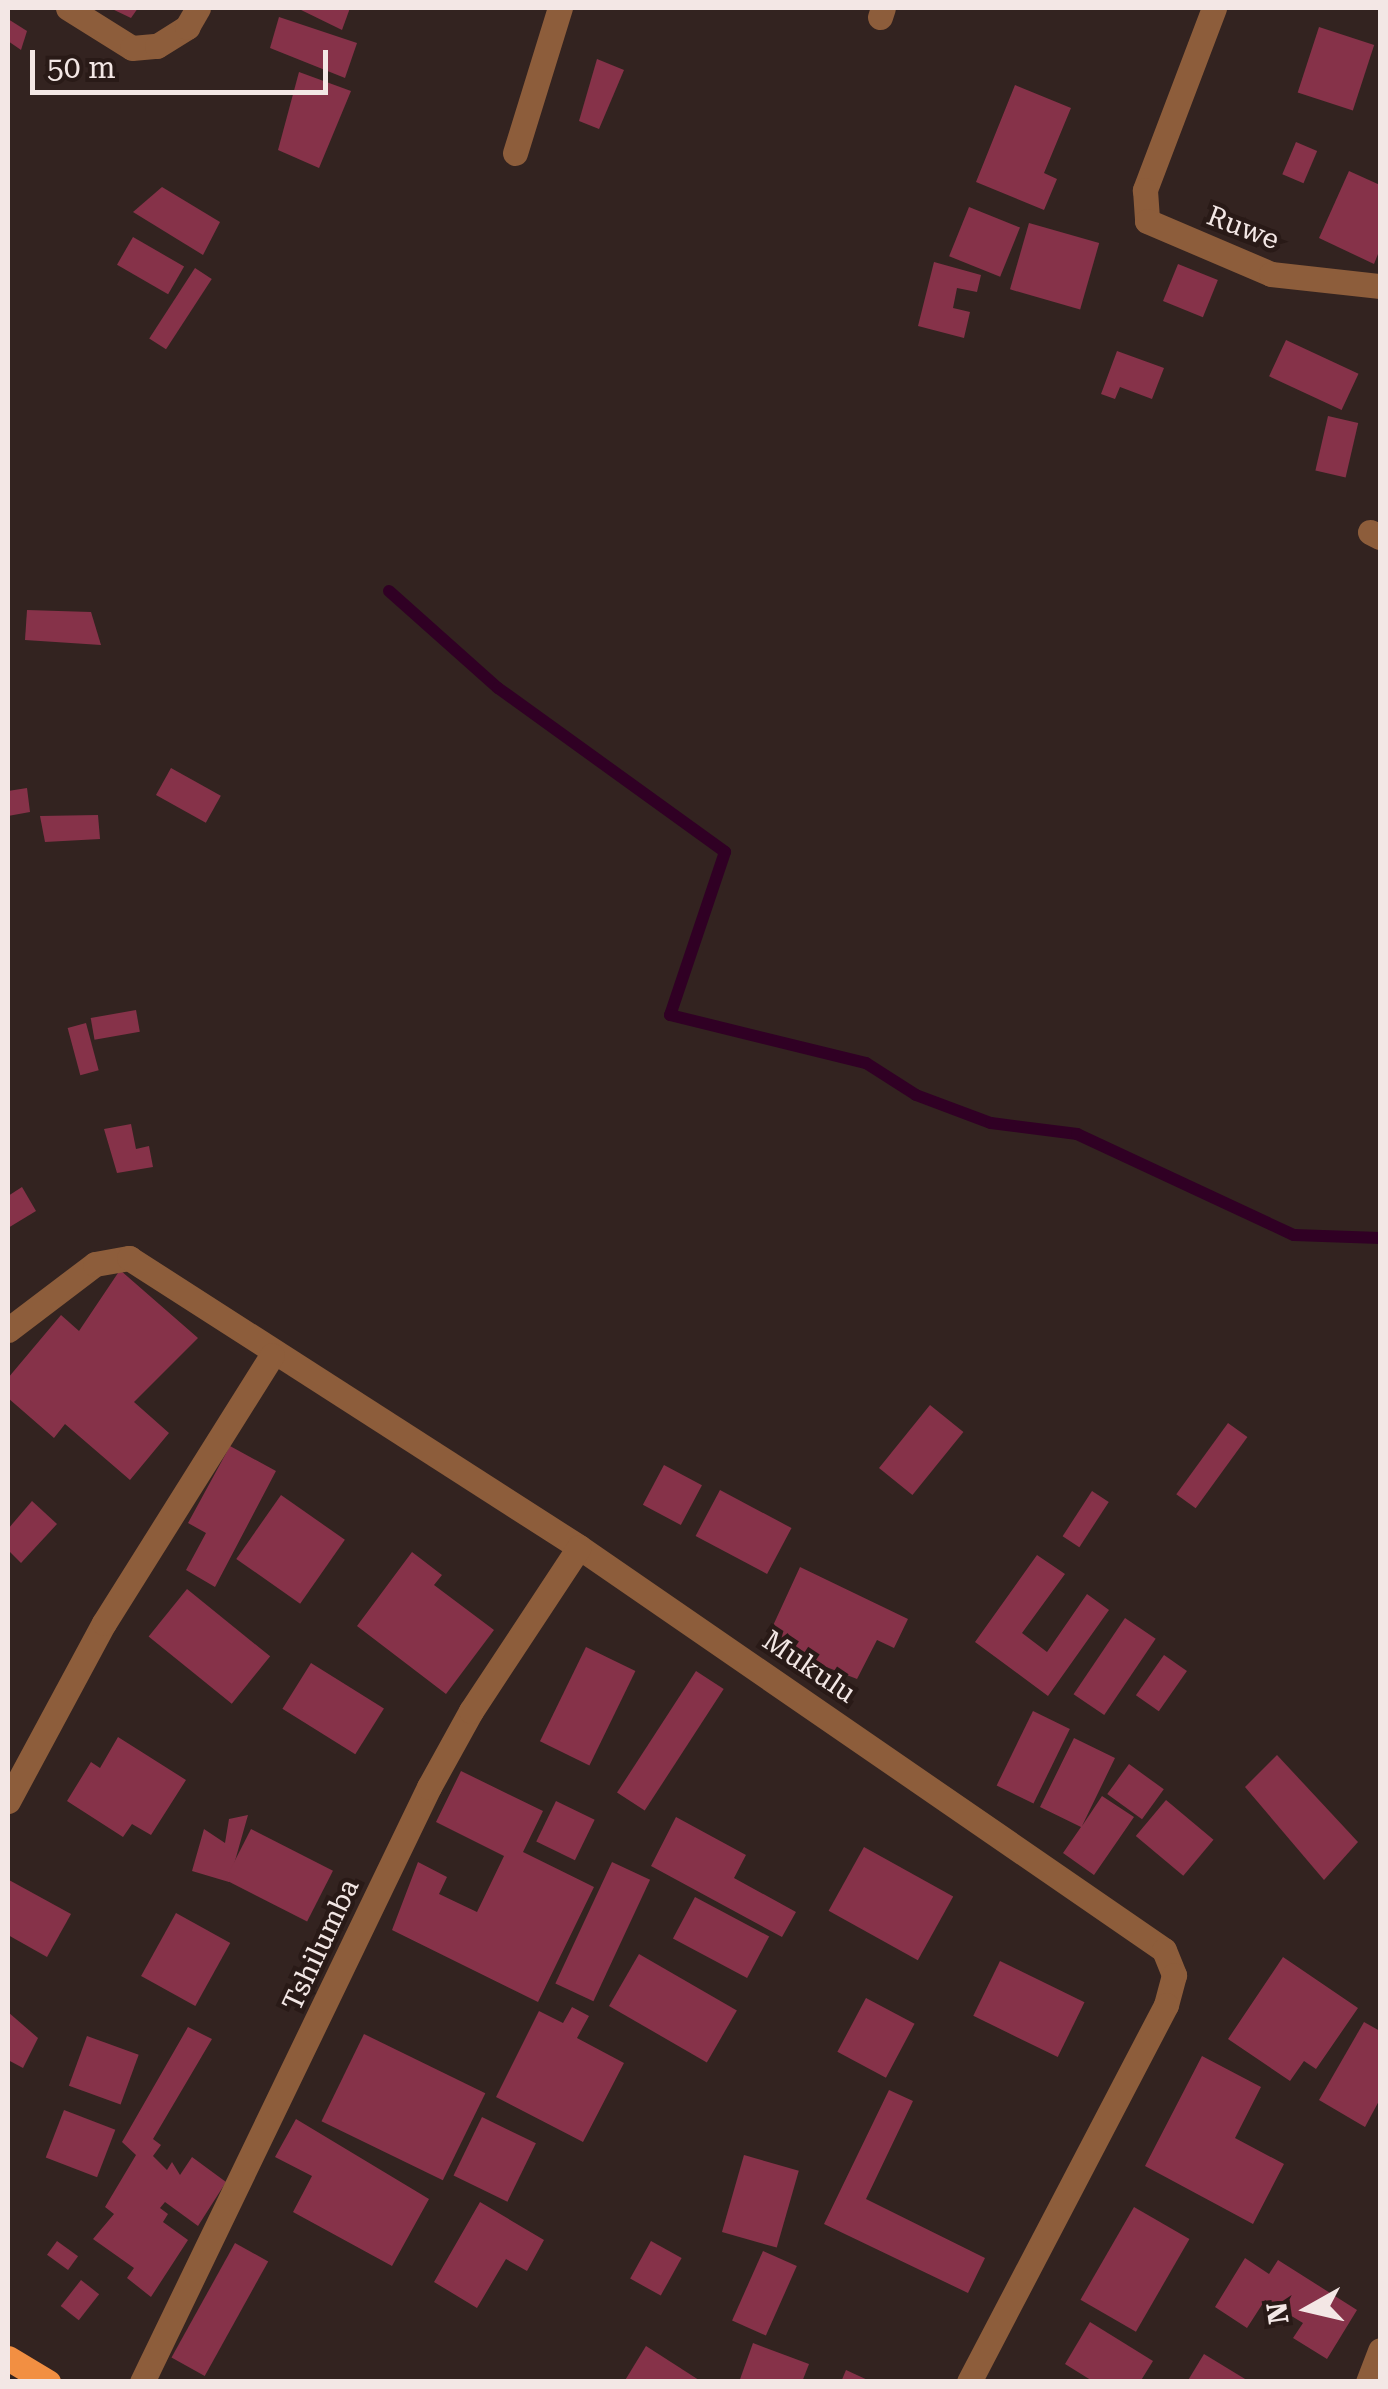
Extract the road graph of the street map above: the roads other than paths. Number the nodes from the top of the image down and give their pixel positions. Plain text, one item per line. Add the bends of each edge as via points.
1 (68, 8) edge
2 (198, 8) edge
3 (560, 8) edge
4 (1214, 8) edge
5 (515, 153) dead end
6 (1380, 286) edge
7 (8, 1330) edge
8 (272, 1355) junction
9 (579, 1547) junction
10 (12, 1783) edge
11 (1380, 2350) edge
12 (8, 2358) edge
13 (48, 2382) edge
14 (142, 2382) edge
15 (968, 2382) edge
16 (1368, 2382) edge

1 - 2 street via 132,48 158,46 188,27
3 - 5 street
4 - 6 street, Ruwe via 1145,190 1147,220 1270,274
7 - 8 street, Mukulu via 95,1264 122,1257
8 - 9 street, Mukulu
8 - 10 street
9 - 14 street, Tshilumba via 471,1711 430,1787
9 - 15 street, Mukulu via 1074,1883 1171,1961 1166,2005
11 - 16 street
12 - 13 main road

